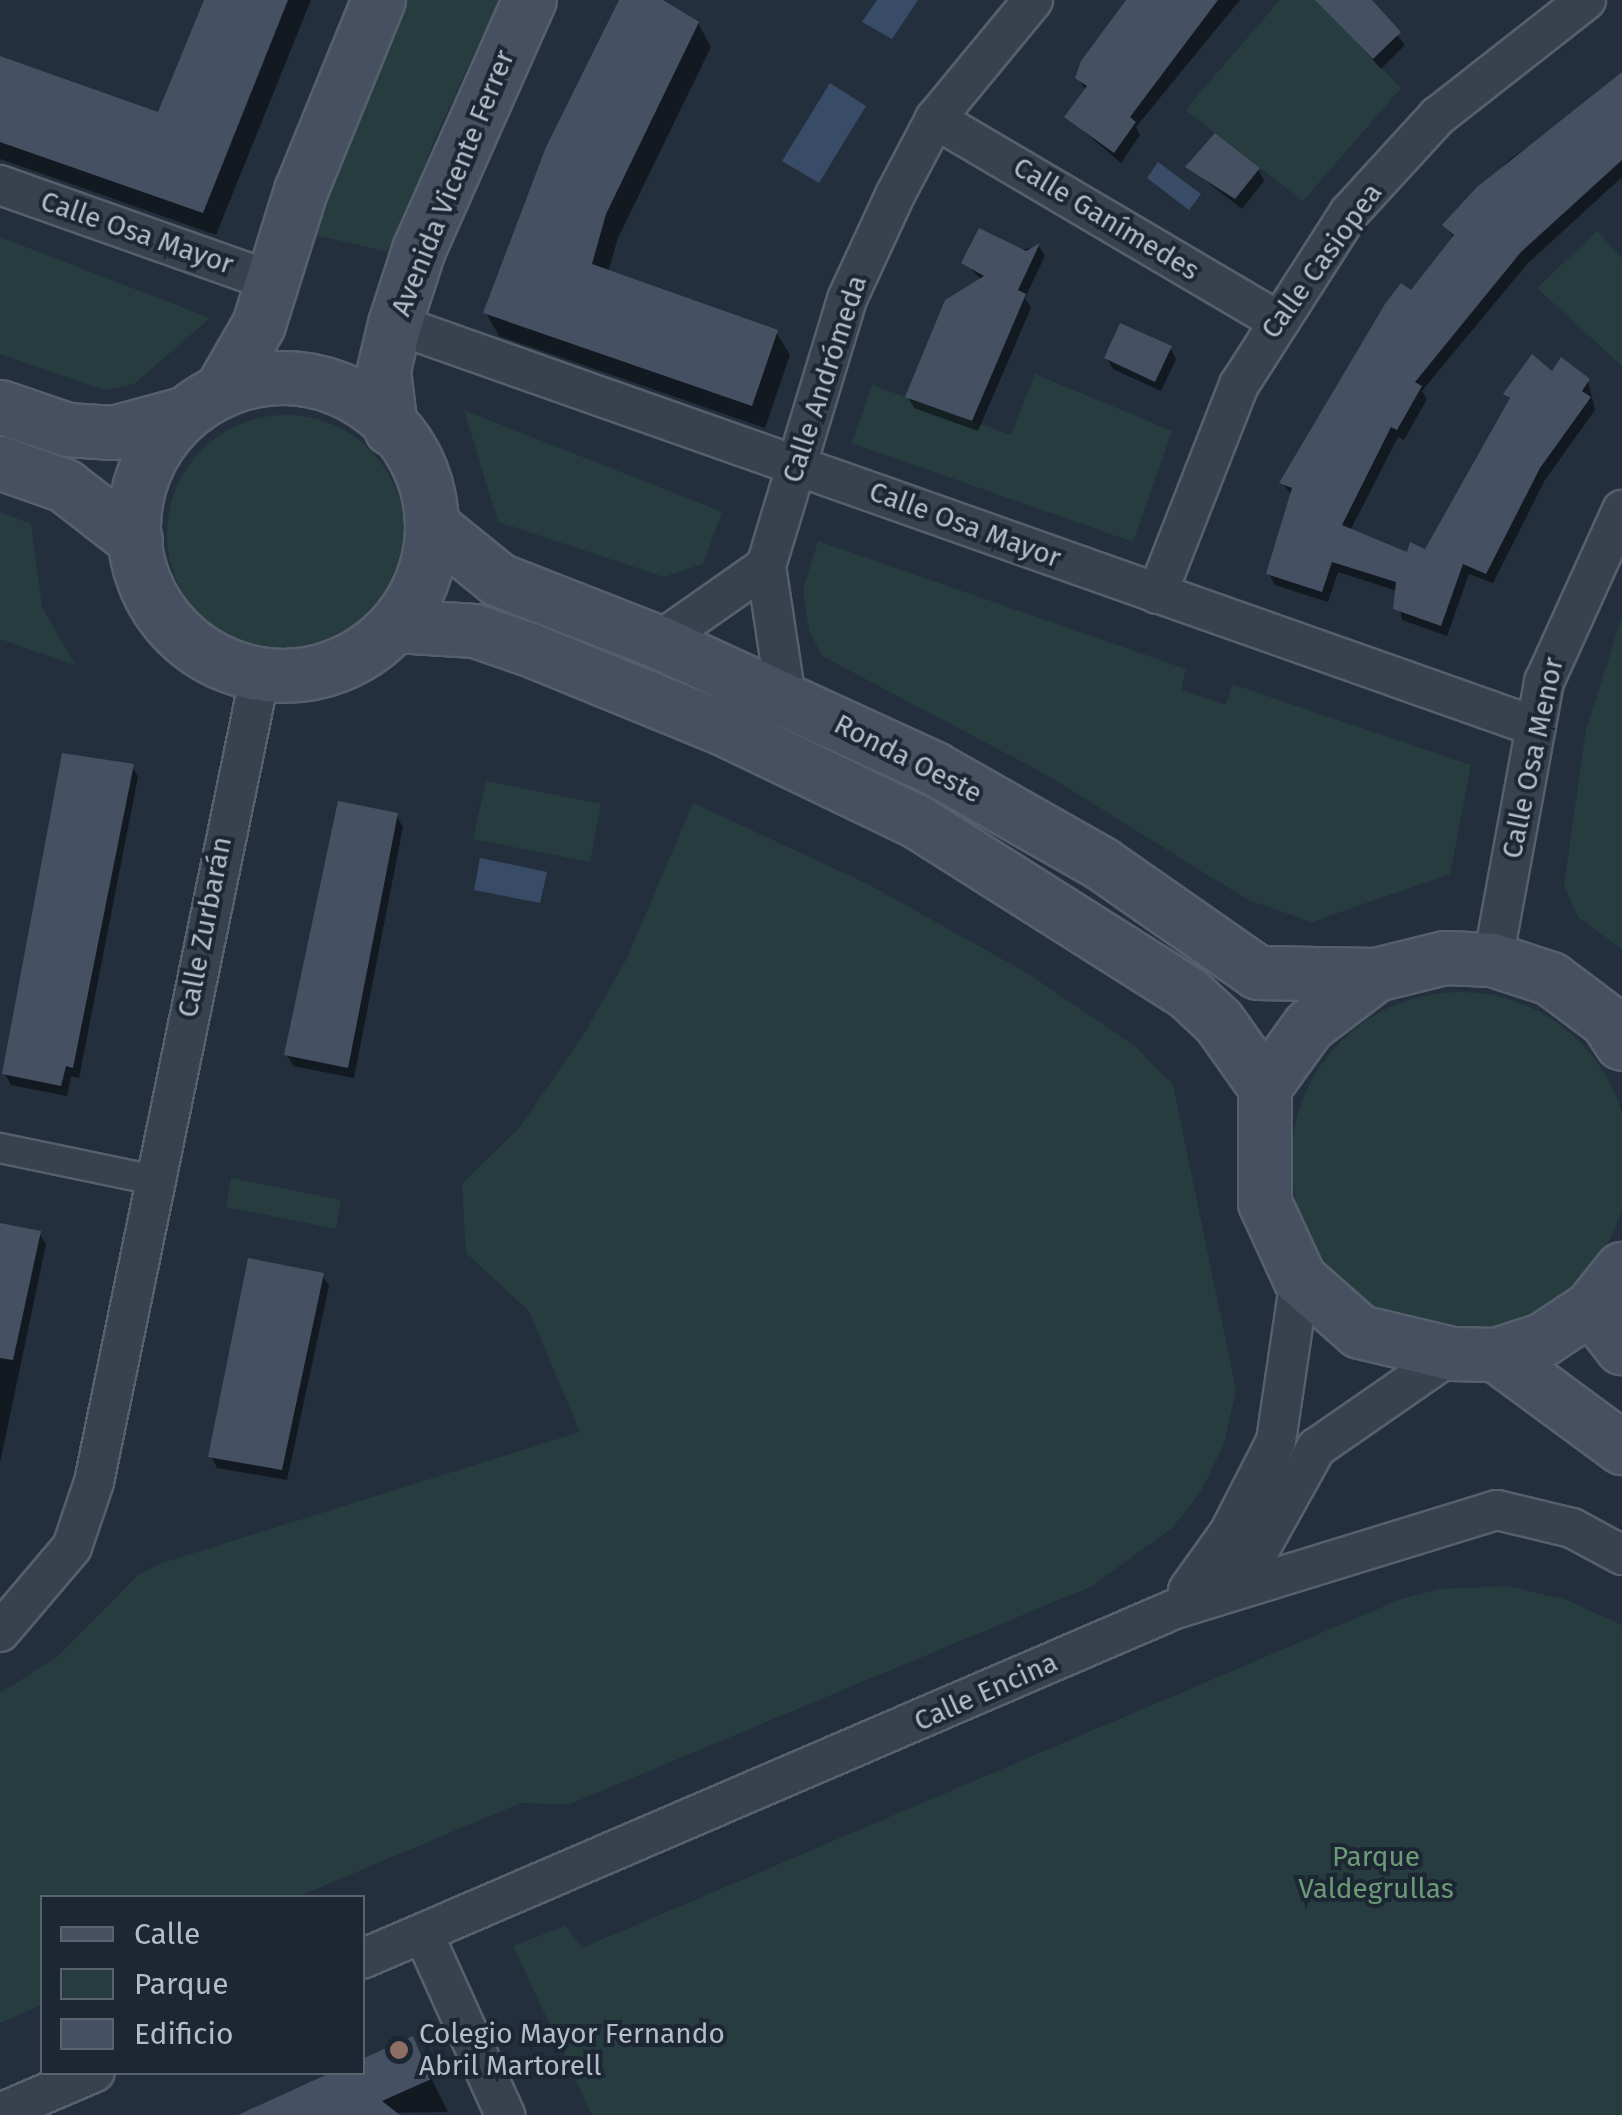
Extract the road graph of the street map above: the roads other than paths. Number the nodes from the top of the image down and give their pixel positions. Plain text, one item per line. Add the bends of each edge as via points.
1 (379, 0) edge
2 (530, 0) edge
3 (1032, 0) edge
4 (1586, 0) edge
5 (935, 119) junction
6 (0, 185) edge
7 (274, 282) junction
8 (1276, 320) junction
9 (395, 324) junction
10 (200, 403) junction
11 (0, 407) edge
12 (391, 429) junction
13 (0, 463) edge
14 (795, 464) junction
15 (1622, 510) edge
16 (436, 529) junction
17 (136, 541) junction
18 (766, 566) junction
19 (1157, 594) junction
20 (397, 626) junction
21 (658, 642) junction
22 (260, 676) junction
23 (786, 699) junction
24 (1534, 726) junction
25 (1493, 960) junction
26 (1376, 976) junction
27 (1617, 1031) edge
28 (1265, 1087) junction
29 (0, 1148) edge
30 (154, 1180) junction
31 (1300, 1279) junction
32 (1612, 1308) edge
33 (1474, 1354) junction
34 (1622, 1448) edge
35 (1622, 1556) edge
36 (1175, 1609) junction
37 (0, 1632) edge
38 (424, 1933) junction
39 (365, 1958) edge
40 (89, 2075) edge
41 (0, 2113) edge
42 (505, 2115) edge

1 - 7 main road via 301,190
2 - 9 main road, Avenida Vicente Ferrer via 420,250
3 - 5 street, Calle Andrómeda
4 - 8 street, Calle Casiopea via 1438,116 1349,213
5 - 8 street, Calle Ganímedes
5 - 14 street, Calle Andrómeda via 847,298
6 - 7 street, Calle Osa Mayor
7 - 10 main road via 248,348
8 - 19 street, Calle Casiopea via 1206,456
9 - 12 main road, Avenida Vicente Ferrer via 384,370
9 - 14 street, Calle Osa Mayor
10 - 11 main road via 113,433 68,430
10 - 12 main road via 268,378 321,382 368,406
10 - 17 main road via 148,458 134,508
12 - 16 main road via 420,476
13 - 17 main road via 65,486
14 - 18 street, Calle Andrómeda
14 - 19 street, Calle Osa Mayor
15 - 24 street, Calle Osa Menor via 1561,633
16 - 20 main road via 425,581
16 - 21 main road, Ronda Oeste via 499,580
17 - 22 main road via 138,566 163,618 206,656
18 - 21 street
18 - 23 street, Calle Andrómeda
19 - 24 street, Calle Osa Mayor
20 - 22 main road via 369,652 335,668
20 - 28 main road, Ronda Oeste via 475,631 528,649 724,729 919,823 1188,993 1219,1022
21 - 23 main road, Ronda Oeste
22 - 30 street, Calle Zurbarán
23 - 26 main road, Ronda Oeste via 935,769 1102,864 1258,973
24 - 25 street, Calle Osa Menor
25 - 26 main road, Ronda Oeste via 1445,958
25 - 27 main road, Ronda Oeste via 1551,979
26 - 28 main road, Ronda Oeste via 1309,1026
28 - 31 main road via 1265,1204
29 - 30 street
30 - 37 street, Calle Zurbarán via 94,1482 72,1547
31 - 33 main road via 1360,1332
31 - 36 street via 1276,1441 1230,1532
32 - 33 main road via 1543,1340
33 - 34 main road
33 - 36 street via 1316,1448 1256,1556
35 - 36 street, Calle Encina via 1572,1528 1497,1510
36 - 38 street, Calle Encina
38 - 39 street, Calle Encina
38 - 42 street
40 - 41 street

